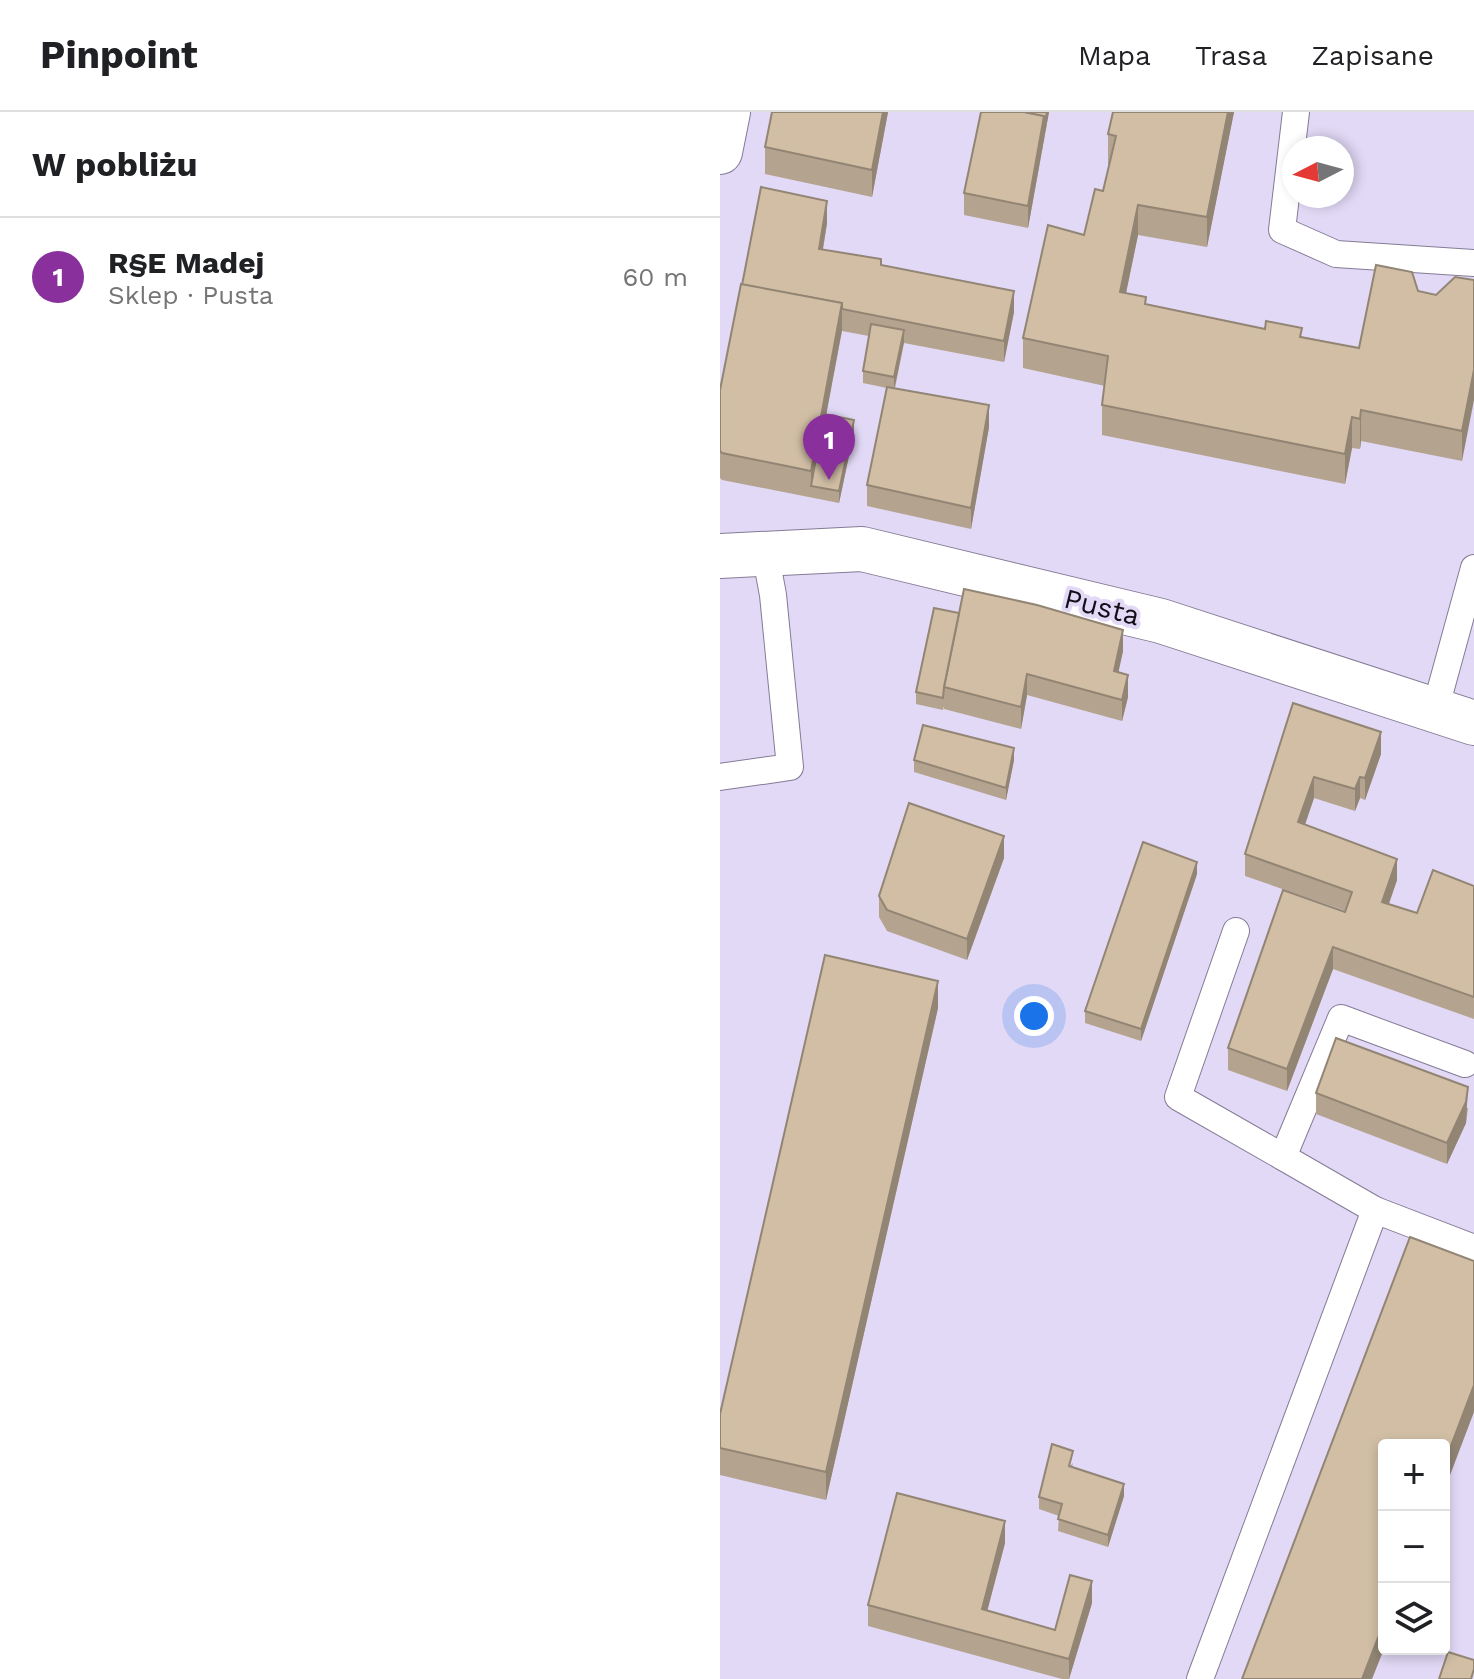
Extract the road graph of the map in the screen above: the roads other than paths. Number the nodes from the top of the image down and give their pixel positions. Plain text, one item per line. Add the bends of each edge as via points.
1 (728, 112) edge
2 (1296, 112) edge
3 (720, 152) edge
4 (1474, 263) edge
5 (765, 552) junction
6 (720, 556) edge
7 (1474, 568) edge
8 (1455, 716) edge
9 (720, 777) edge
10 (1236, 931) dead end
11 (1465, 1064) dead end
12 (1283, 1157) junction
13 (1375, 1210) junction
14 (1474, 1248) edge
15 (1200, 1679) edge

1 - 3 street
2 - 4 lane via 1282,230 1336,254
5 - 6 street, Pusta
5 - 8 street, Pusta via 862,549 1161,621
5 - 9 lane via 790,767
7 - 8 lane
10 - 12 lane via 1178,1097
11 - 12 lane via 1341,1018
12 - 13 lane
13 - 14 lane
13 - 15 lane

